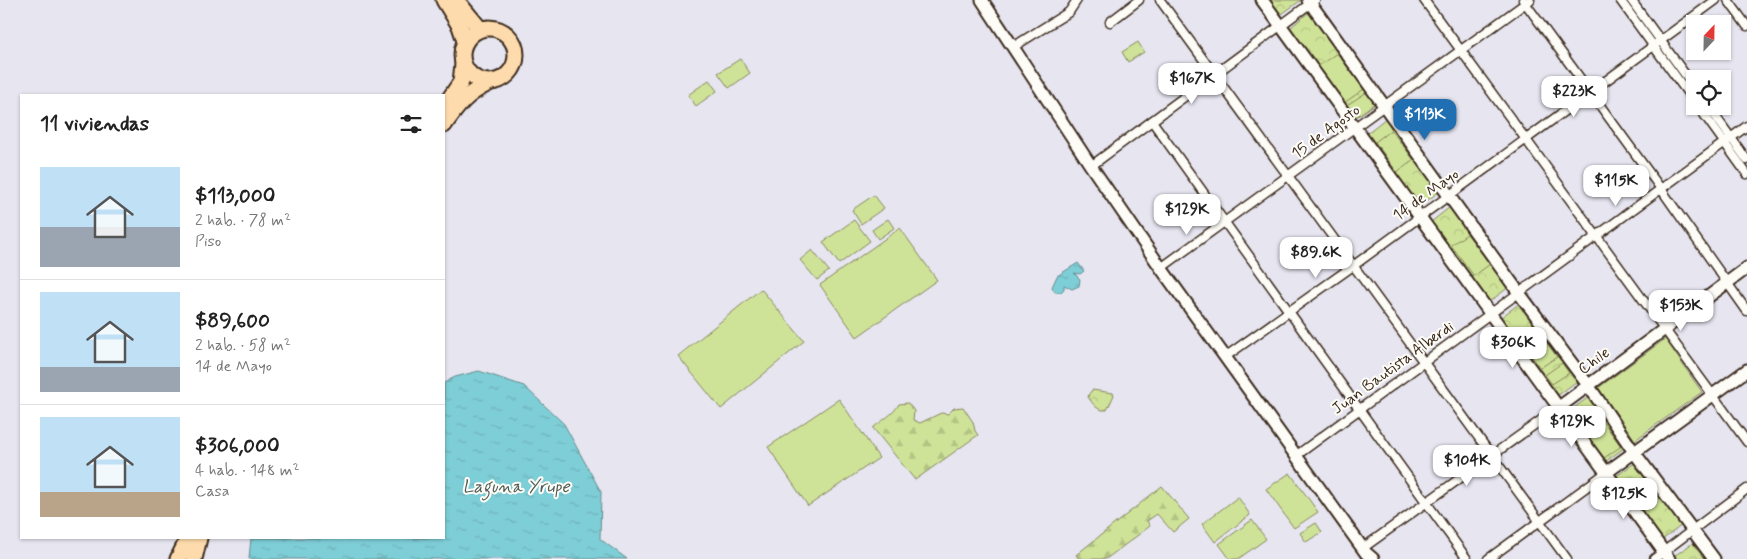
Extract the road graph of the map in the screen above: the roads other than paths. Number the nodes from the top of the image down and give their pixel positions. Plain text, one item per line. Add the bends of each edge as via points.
1 (444, 0) edge
2 (456, 0) edge
3 (982, 0) edge
4 (1077, 0) edge
5 (1138, 0) edge
6 (1160, 0) edge
7 (1262, 0) edge
8 (1424, 0) edge
9 (1620, 0) edge
10 (1631, 0) edge
11 (1716, 0) edge
12 (1728, 0) edge
13 (1311, 1) edge
14 (1526, 1) edge
15 (1110, 22) dead end
16 (1280, 26) junction
17 (1747, 26) edge
18 (480, 29) junction
19 (1660, 40) junction
20 (466, 41) junction
21 (1653, 46) junction
22 (1013, 47) junction
23 (1461, 51) junction
24 (463, 64) junction
25 (1214, 75) junction
26 (1686, 76) edge
27 (489, 83) junction
28 (1686, 91) edge
29 (1590, 92) junction
30 (445, 106) edge
31 (1384, 106) junction
32 (1706, 115) edge
33 (1713, 115) edge
34 (1152, 121) junction
35 (445, 124) edge
36 (1747, 126) edge
37 (1355, 128) junction
38 (1526, 139) junction
39 (1728, 140) junction
40 (1747, 160) edge
41 (1091, 166) junction
42 (1747, 174) edge
43 (1288, 176) junction
44 (1661, 189) junction
45 (1448, 196) junction
46 (1419, 217) junction
47 (1225, 222) junction
48 (1596, 236) junction
49 (1353, 266) junction
50 (1161, 268) junction
51 (1747, 268) edge
52 (1727, 283) junction
53 (1519, 293) junction
54 (1747, 311) edge
55 (1289, 312) junction
56 (1490, 314) junction
57 (1664, 329) junction
58 (1225, 357) junction
59 (1423, 362) junction
60 (1747, 370) edge
61 (1588, 386) junction
62 (1713, 395) junction
63 (1558, 408) junction
64 (1359, 409) junction
65 (1747, 442) edge
66 (1634, 452) junction
67 (1296, 455) junction
68 (1491, 456) junction
69 (1607, 472) junction
70 (1747, 489) edge
71 (1426, 503) junction
72 (1539, 522) junction
73 (1692, 530) junction
74 (187, 539) edge
75 (199, 539) edge
76 (1367, 555) edge
77 (1666, 555) edge
78 (178, 559) edge
79 (194, 559) edge
80 (1467, 559) edge
81 (1488, 559) edge
82 (1567, 559) edge
83 (1654, 559) edge
84 (1714, 559) edge

1 - 20 highway
2 - 18 highway
3 - 22 main road
4 - 22 street via 1069,12
5 - 15 street
6 - 25 street
7 - 16 main road
8 - 23 street
9 - 21 street
10 - 19 street
11 - 19 street, 14 de Mayo
12 - 17 street
13 - 16 street
13 - 31 main road
14 - 23 street, 15 de Agosto
14 - 29 street
16 - 25 street
16 - 37 main road
18 - 20 highway
18 - 27 highway via 497,29 505,33 517,55 511,72 505,78
19 - 21 street, 14 de Mayo
19 - 26 street
20 - 24 highway
21 - 28 street
21 - 29 street, 14 de Mayo
22 - 41 main road
23 - 31 street, 15 de Agosto
23 - 38 street
24 - 27 highway via 473,77
24 - 30 highway via 461,82
25 - 34 street
25 - 43 street
27 - 35 highway via 472,91
29 - 38 street, 14 de Mayo
29 - 44 street
31 - 37 street, 15 de Agosto
31 - 45 main road
32 - 39 street
33 - 39 street
34 - 41 street
34 - 47 street
36 - 39 street, Juan Bautista Alberdi
37 - 43 street, 15 de Agosto
37 - 46 main road
38 - 45 street, 14 de Mayo
38 - 48 street
39 - 40 street
39 - 42 street
39 - 44 street, Juan Bautista Alberdi
41 - 50 main road
43 - 47 street, 15 de Agosto
43 - 49 street
44 - 48 street, Juan Bautista Alberdi
44 - 52 street
45 - 46 street, 14 de Mayo
45 - 53 main road
46 - 49 street, 14 de Mayo
46 - 56 main road
47 - 50 street, 15 de Agosto
47 - 55 street
48 - 53 street, Juan Bautista Alberdi
48 - 57 street
49 - 55 street, 14 de Mayo
49 - 59 street
50 - 58 main road
51 - 52 main road, Chile
52 - 54 street
52 - 57 main road, Chile
53 - 56 street, Juan Bautista Alberdi
53 - 61 main road
55 - 58 street, 14 de Mayo
55 - 64 street
56 - 59 street, Juan Bautista Alberdi
56 - 63 main road
57 - 61 main road, Chile
57 - 62 street
58 - 67 main road
59 - 64 street, Juan Bautista Alberdi
59 - 68 street
60 - 62 main road
61 - 63 main road, Chile
61 - 66 main road
62 - 65 street
62 - 66 main road
63 - 68 street, Chile
63 - 69 main road
64 - 67 street, Juan Bautista Alberdi
64 - 71 street
66 - 69 main road
66 - 73 main road
67 - 76 main road
68 - 71 street, Chile
68 - 72 street
69 - 72 street
69 - 77 main road
70 - 73 street
71 - 76 street, Chile
71 - 80 street
72 - 81 street
72 - 82 street
73 - 77 street
73 - 84 main road
74 - 78 highway
75 - 79 highway
77 - 83 street

